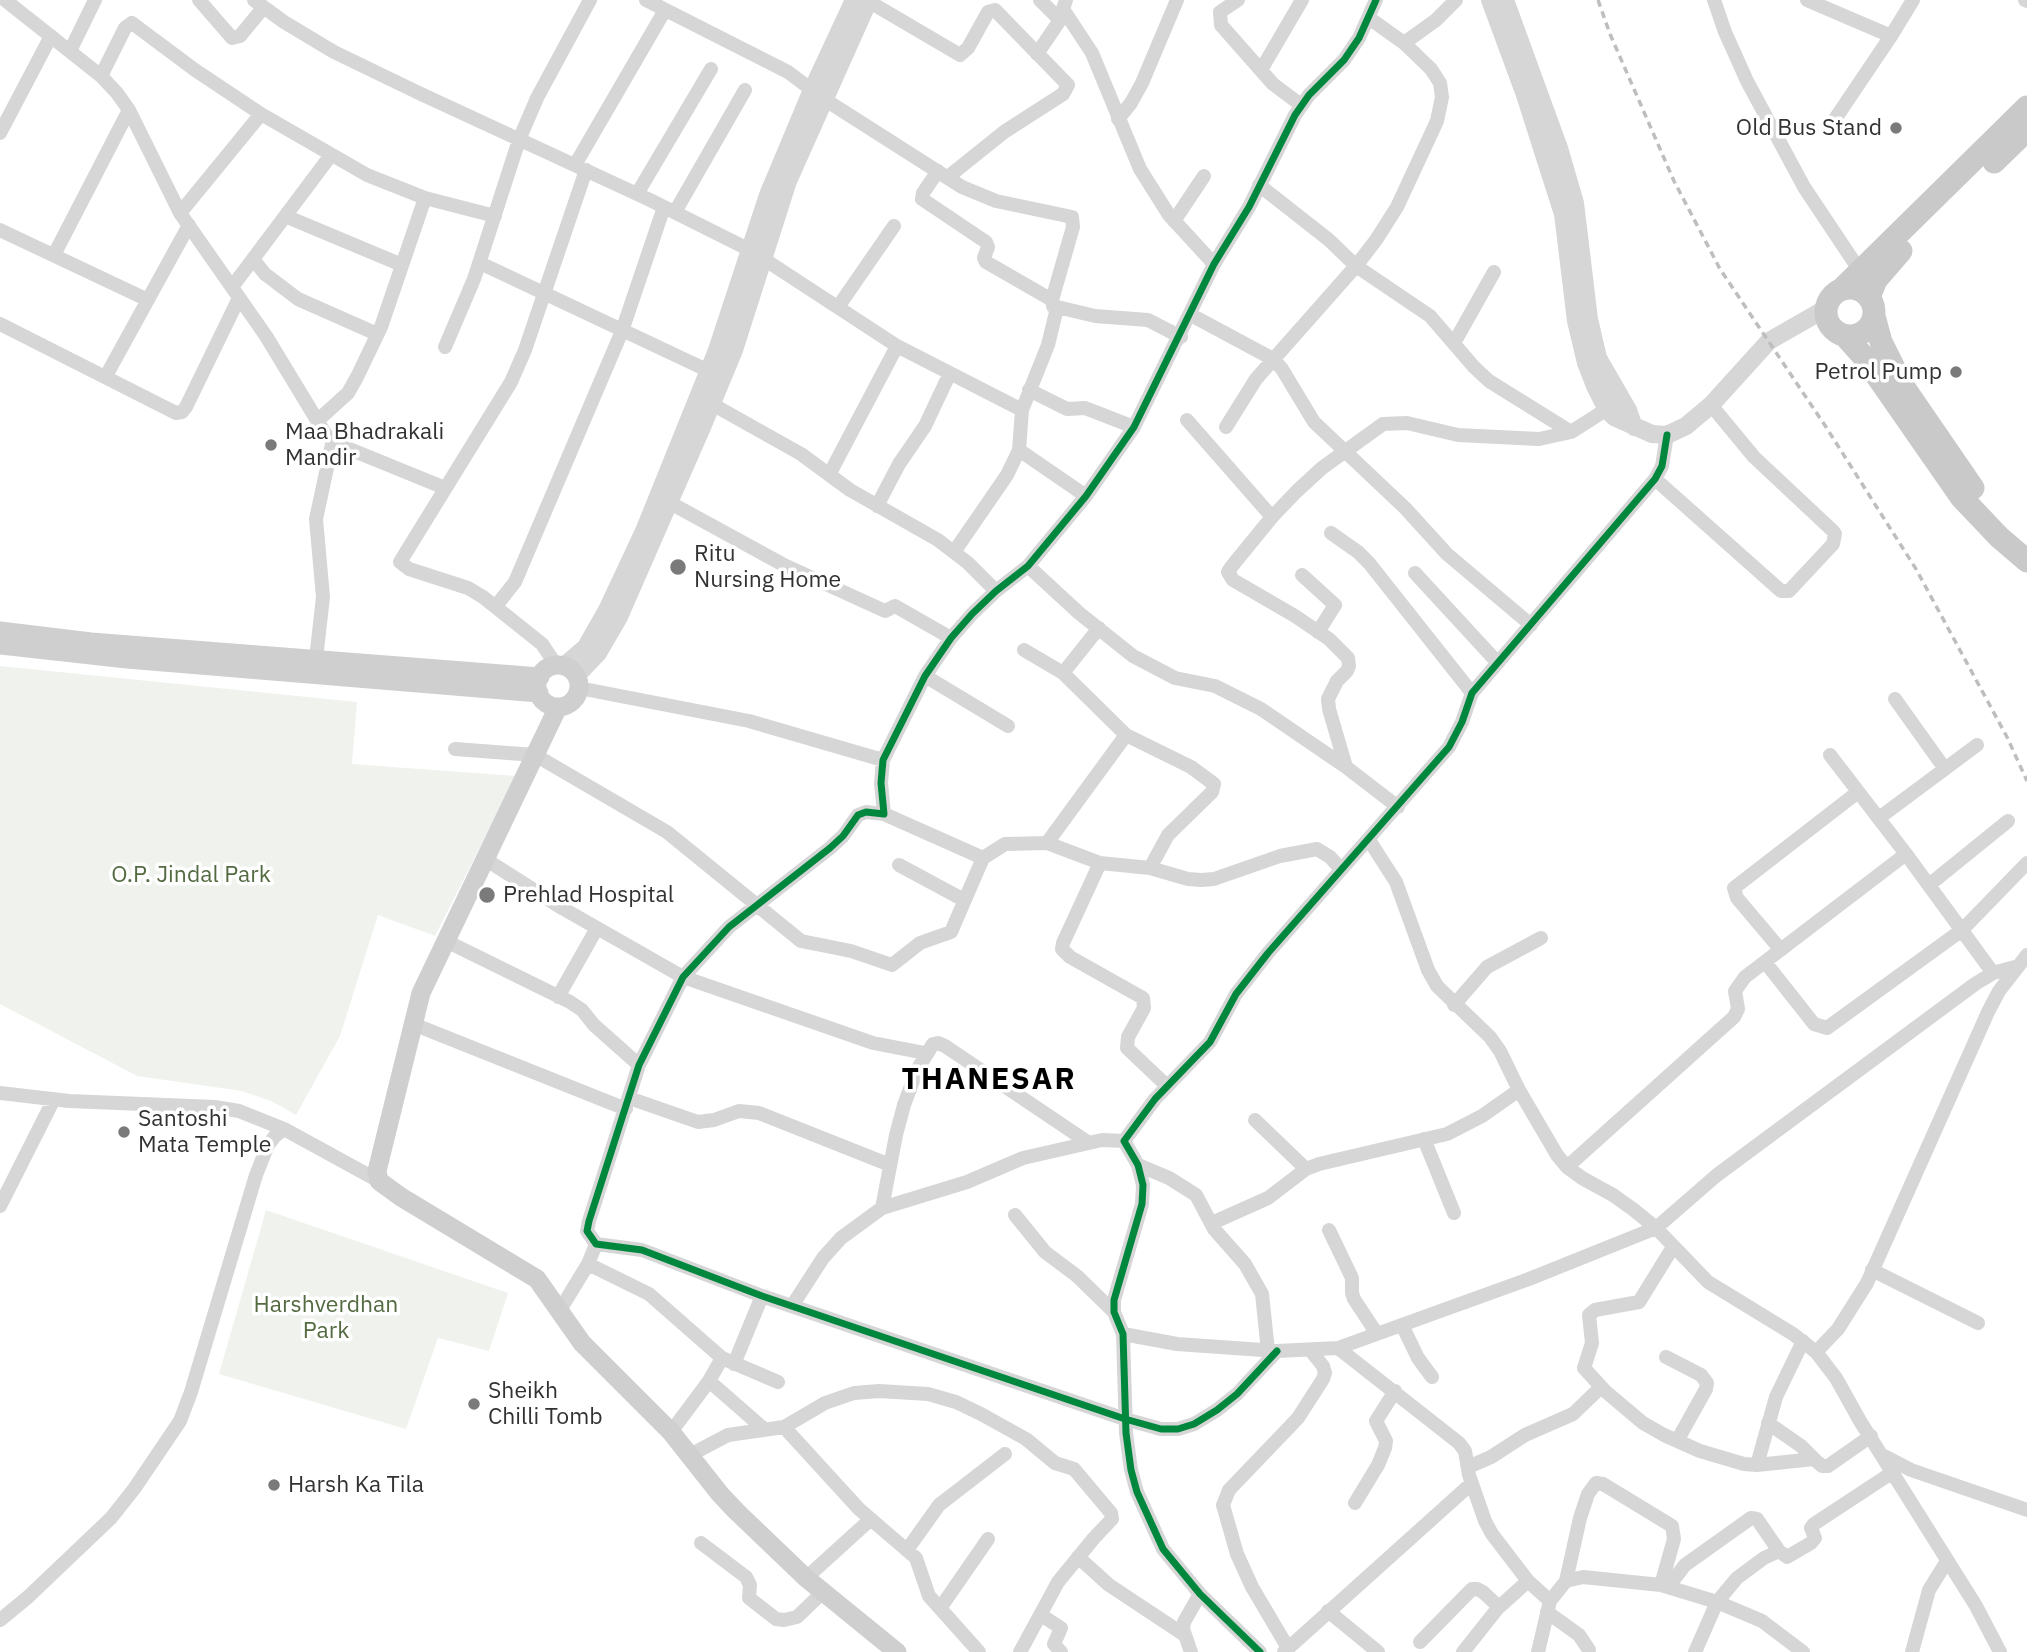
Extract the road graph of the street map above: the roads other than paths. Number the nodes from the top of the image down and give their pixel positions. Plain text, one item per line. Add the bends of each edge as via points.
1 (5, 0) edge
2 (95, 0) edge
3 (199, 0) edge
4 (590, 0) edge
5 (646, 0) edge
6 (1040, 0) edge
7 (1177, 0) edge
8 (1238, 0) edge
9 (1302, 0) edge
10 (1376, 0) edge
11 (1456, 0) edge
12 (1490, 0) edge
13 (1505, 0) edge
14 (1714, 0) edge
15 (1807, 0) edge
16 (1913, 0) edge
17 (858, 3) edge
18 (259, 4) edge
19 (664, 10) junction
20 (1063, 10) edge
21 (1369, 18) junction
22 (51, 36) junction
23 (1891, 36) junction
24 (1404, 43) junction
25 (70, 51) junction
26 (1037, 54) junction
27 (711, 69) dead end
28 (1261, 70) junction
29 (101, 76) junction
30 (745, 90) dead end
31 (818, 95) junction
32 (1301, 105) junction
33 (2027, 107) edge
34 (129, 110) junction
35 (261, 114) junction
36 (1118, 119) junction
37 (1833, 122) dead end
38 (2027, 130) edge
39 (0, 134) edge
40 (519, 140) junction
41 (331, 155) junction
42 (580, 168) junction
43 (943, 174) junction
44 (1204, 176) dead end
45 (1259, 185) junction
46 (637, 194) junction
47 (425, 198) junction
48 (669, 209) junction
49 (180, 212) junction
50 (285, 216) junction
51 (495, 216) junction
52 (1174, 221) junction
53 (189, 225) junction
54 (894, 226) dead end
55 (0, 230) edge
56 (757, 254) junction
57 (54, 256) junction
58 (253, 259) junction
59 (480, 263) junction
60 (1214, 264) junction
61 (402, 265) junction
62 (1356, 266) junction
63 (1860, 271) junction
64 (1494, 272) dead end
65 (1843, 288) junction
66 (235, 292) junction
67 (545, 294) junction
68 (148, 300) junction
69 (1055, 304) junction
70 (838, 307) junction
71 (1872, 307) junction
72 (1825, 309) junction
73 (1191, 315) junction
74 (0, 324) edge
75 (622, 331) junction
76 (377, 334) junction
77 (1181, 337) junction
78 (1846, 337) junction
79 (1454, 343) junction
80 (897, 346) junction
81 (445, 347) dead end
82 (1273, 359) junction
83 (709, 371) junction
84 (950, 373) junction
85 (106, 376) junction
86 (1029, 390) junction
87 (705, 400) junction
88 (1614, 405) junction
89 (1711, 405) junction
90 (1022, 410) junction
91 (317, 421) junction
92 (1187, 421) dead end
93 (1134, 427) junction
94 (1226, 427) dead end
95 (1571, 432) junction
96 (1667, 435) junction
97 (333, 440) junction
98 (1019, 450) junction
99 (1346, 450) junction
100 (829, 475) junction
101 (1654, 479) junction
102 (445, 488) junction
103 (1086, 496) junction
104 (664, 499) junction
105 (877, 506) junction
106 (1272, 517) junction
107 (1331, 533) dead end
108 (2027, 542) edge
109 (954, 552) junction
110 (2027, 561) edge
111 (1028, 566) junction
112 (1415, 573) dead end
113 (1302, 575) dead end
114 (996, 591) junction
115 (496, 606) junction
116 (1531, 625) junction
117 (1098, 628) junction
118 (0, 631) edge
119 (1318, 632) junction
120 (951, 638) junction
121 (0, 645) edge
122 (1024, 650) dead end
123 (316, 659) junction
124 (1497, 662) junction
125 (1063, 673) junction
126 (569, 674) junction
127 (925, 676) junction
128 (539, 685) junction
129 (1472, 693) junction
130 (1895, 699) dead end
131 (558, 707) junction
132 (1008, 726) dead end
133 (1126, 735) junction
134 (1976, 745) dead end
135 (455, 749) dead end
136 (535, 755) junction
137 (1830, 755) dead end
138 (883, 760) junction
139 (1346, 767) junction
140 (1945, 769) junction
141 (1858, 792) junction
142 (1398, 807) junction
143 (884, 814) junction
144 (1879, 818) junction
145 (2008, 821) dead end
146 (1369, 840) junction
147 (1047, 843) junction
148 (1906, 853) junction
149 (983, 858) junction
150 (485, 859) junction
151 (1100, 863) junction
152 (2027, 863) edge
153 (900, 865) dead end
154 (1150, 868) junction
155 (1341, 869) junction
156 (1929, 885) junction
157 (964, 900) junction
158 (758, 904) junction
159 (597, 928) junction
160 (1962, 930) junction
161 (1541, 939) dead end
162 (446, 941) junction
163 (1781, 950) junction
164 (2027, 955) edge
165 (1765, 962) junction
166 (2015, 967) junction
167 (1993, 972) junction
168 (683, 977) junction
169 (558, 997) junction
170 (1454, 1005) junction
171 (413, 1024) junction
172 (925, 1053) junction
173 (639, 1065) junction
174 (1167, 1086) junction
175 (1519, 1090) junction
176 (0, 1093) edge
177 (54, 1099) junction
178 (628, 1104) junction
179 (1255, 1120) dead end
180 (284, 1129) junction
181 (1424, 1139) junction
182 (1124, 1141) junction
183 (1089, 1143) junction
184 (890, 1165) junction
185 (1138, 1165) junction
186 (1567, 1167) junction
187 (1306, 1169) junction
188 (379, 1181) junction
189 (0, 1206) edge
190 (882, 1208) junction
191 (1454, 1213) dead end
192 (1015, 1215) dead end
193 (1212, 1223) junction
194 (1656, 1227) junction
195 (1329, 1230) dead end
196 (596, 1244) junction
197 (1673, 1247) junction
198 (588, 1264) junction
199 (1872, 1270) junction
200 (762, 1296) junction
201 (792, 1306) junction
202 (560, 1310) junction
203 (1114, 1312) junction
204 (1978, 1323) dead end
205 (1402, 1325) junction
206 (1123, 1334) junction
207 (1377, 1334) junction
208 (1803, 1341) junction
209 (1338, 1348) junction
210 (1272, 1351) junction
211 (1311, 1351) junction
212 (1816, 1352) junction
213 (1665, 1357) dead end
214 (728, 1361) junction
215 (1432, 1377) dead end
216 (709, 1381) junction
217 (778, 1382) dead end
218 (1601, 1387) junction
219 (1395, 1391) junction
220 (1125, 1419) junction
221 (1768, 1423) junction
222 (784, 1427) junction
223 (764, 1429) junction
224 (671, 1432) junction
225 (1871, 1436) junction
226 (1677, 1441) junction
227 (1005, 1454) dead end
228 (690, 1455) junction
229 (1883, 1456) junction
230 (1814, 1459) junction
231 (1757, 1465) junction
232 (1468, 1466) junction
233 (1893, 1472) junction
234 (1472, 1483) junction
235 (1355, 1503) dead end
236 (2027, 1510) edge
237 (871, 1519) junction
238 (988, 1539) dead end
239 (701, 1543) dead end
240 (907, 1550) junction
241 (1779, 1551) junction
242 (1078, 1557) junction
243 (1947, 1561) junction
244 (806, 1578) junction
245 (1528, 1581) junction
246 (1566, 1581) junction
247 (1665, 1586) junction
248 (823, 1592) junction
249 (1200, 1594) junction
250 (1717, 1602) junction
251 (941, 1606) junction
252 (1549, 1606) junction
253 (1499, 1607) junction
254 (1328, 1611) junction
255 (1041, 1615) junction
256 (0, 1620) edge
257 (1183, 1634) junction
258 (1420, 1642) dead end
259 (1286, 1650) edge
260 (1589, 1650) dead end
261 (1794, 1650) edge
262 (897, 1652) edge
263 (979, 1652) edge
264 (1020, 1652) edge
265 (1061, 1652) edge
266 (1191, 1652) edge
267 (1260, 1652) edge
268 (1378, 1652) edge
269 (1463, 1652) edge
270 (1538, 1652) edge
271 (1695, 1652) edge
272 (1912, 1652) edge
273 (2000, 1652) edge

1 - 22 street
2 - 25 street
3 - 18 street via 232,38 240,36
4 - 40 street
5 - 19 street
6 - 20 street
7 - 36 street via 1142,83
8 - 28 street via 1220,12 1219,19
9 - 28 street
10 - 21 street
11 - 24 street
12 - 88 street via 1563,214 1578,336 1594,386
13 - 88 street via 1575,203 1589,320
14 - 63 street via 1753,92 1804,187
15 - 23 street
16 - 23 street
17 - 26 street via 960,55 988,12 995,10
17 - 31 street
18 - 40 street via 334,52
19 - 31 street via 788,72
19 - 42 street
20 - 26 street
20 - 36 street via 1092,53
21 - 24 street
21 - 32 street via 1344,60
22 - 25 street
22 - 39 street
23 - 37 street
24 - 62 street via 1440,83 1437,121 1396,207
25 - 29 street
26 - 43 street via 1067,89
27 - 46 street
28 - 32 street
29 - 34 street
29 - 35 street via 125,28 132,23
30 - 48 street
31 - 43 street
31 - 56 street
32 - 45 street
33 - 63 main road
34 - 49 street
34 - 57 street
35 - 41 street
35 - 49 street
36 - 52 street via 1140,169
38 - 71 main road via 1896,255 1876,280
40 - 42 street
40 - 51 street
41 - 47 street
41 - 50 street
42 - 46 street
42 - 67 street
43 - 69 street via 922,199 986,242 986,262
43 - 69 street via 996,201 1072,217
44 - 52 street
45 - 60 street
45 - 62 street
46 - 48 street
47 - 51 street
47 - 61 street
48 - 56 street
48 - 75 street
49 - 53 street
50 - 58 street
50 - 61 street
51 - 59 street
52 - 60 street
53 - 66 street
53 - 68 street
54 - 70 street
55 - 57 street
56 - 70 street
56 - 83 street
56 - 87 street via 734,350
57 - 68 street
58 - 66 street
58 - 76 street via 298,299
59 - 67 street
59 - 81 street
60 - 73 street
61 - 76 street
62 - 79 street via 1430,316
62 - 82 street
63 - 65 main road
64 - 79 street
65 - 71 main road via 1863,291
65 - 72 main road
66 - 85 street via 182,412
66 - 91 street
67 - 75 street
67 - 102 street via 511,382
68 - 85 street
69 - 77 street via 1095,317 1148,320
69 - 86 street via 1048,345
70 - 80 street
71 - 78 main road via 1864,332
71 - 108 main road via 1881,342 1903,386 1975,492
72 - 78 main road via 1830,327
72 - 89 street via 1769,341
73 - 77 street
73 - 82 street
74 - 85 street
75 - 83 street
75 - 115 street via 515,582
76 - 91 street via 348,393
77 - 93 street
78 - 110 main road via 1961,497
79 - 95 street via 1489,381
80 - 84 street
80 - 100 street
82 - 94 street
82 - 99 street via 1314,422
83 - 87 street
84 - 90 street
84 - 105 street via 925,426
86 - 90 street
86 - 93 street via 1067,409 1091,410
87 - 100 street
87 - 104 street
88 - 95 street
88 - 96 street via 1622,422
89 - 96 street
89 - 101 street via 1754,457 1835,534 1833,544 1789,591 1781,591
90 - 98 street
91 - 97 street
92 - 106 street
93 - 103 street
95 - 99 street via 1539,439 1458,435 1396,422 1383,424
96 - 101 street
97 - 102 street
97 - 123 street via 316,519 323,597
98 - 103 street
98 - 109 street
99 - 106 street
99 - 116 street via 1447,554
100 - 105 street
101 - 116 street
102 - 115 street via 400,562 468,588
103 - 111 street
104 - 120 street via 782,564 885,611 895,606
104 - 126 street
105 - 109 street
106 - 119 street via 1229,576
107 - 129 street via 1369,563
109 - 114 street
111 - 114 street
111 - 117 street
112 - 124 street
113 - 119 street via 1335,605
114 - 120 street
115 - 126 street via 542,644
116 - 124 street
117 - 125 street
117 - 139 street via 1133,656 1175,678 1215,686 1261,709
118 - 123 main road
119 - 139 street via 1349,662 1328,699
120 - 127 street
121 - 128 main road via 127,659
122 - 125 street
123 - 128 main road
124 - 129 street
125 - 133 street
126 - 128 main road via 547,668
126 - 131 main road via 575,699
126 - 138 street
127 - 132 street
127 - 138 street
128 - 131 main road via 546,703
129 - 142 street via 1450,747
130 - 140 street
131 - 136 main road
133 - 147 street
133 - 154 street via 1191,767 1214,784 1212,792 1168,835
134 - 140 street
135 - 136 street
136 - 150 main road
136 - 158 street via 667,832
137 - 141 street
138 - 143 street
139 - 142 street
140 - 144 street
141 - 144 street
141 - 163 street via 1734,888 1737,898
142 - 146 street
143 - 149 street
143 - 158 street via 858,815 836,842
144 - 148 street
145 - 156 street
146 - 155 street
146 - 170 street via 1396,882 1428,970
147 - 149 street via 1004,844
147 - 151 street
148 - 156 street
148 - 163 street
149 - 157 street
150 - 159 street
150 - 162 main road
151 - 154 street
151 - 174 street via 1062,949 1143,998 1127,1048
152 - 160 street
153 - 157 street
154 - 155 street via 1188,879 1214,879 1280,856 1317,849
155 - 174 street via 1236,994 1210,1042
156 - 160 street
157 - 158 street via 948,935 920,943 892,965 801,941
158 - 168 street via 729,927
159 - 168 street
159 - 169 street
160 - 165 street via 1827,1028 1814,1024
160 - 167 street
161 - 170 street via 1487,967
162 - 169 street
162 - 171 main road via 421,993
163 - 165 street
164 - 166 street
165 - 186 street via 1735,991 1738,1009 1734,1017
166 - 167 street
166 - 199 street via 1987,1012
167 - 194 street via 1717,1175
168 - 172 street via 873,1043
168 - 173 street
169 - 173 street via 582,1010
170 - 175 street via 1490,1037
171 - 178 street
171 - 188 main road via 377,1171
172 - 183 street via 933,1044 945,1046
172 - 184 street via 904,1105
173 - 178 street
174 - 182 street
175 - 181 street via 1465,1126
175 - 186 street
176 - 177 street
177 - 180 street via 215,1107
177 - 189 street
178 - 184 street via 698,1122 739,1111 759,1113
178 - 196 street via 589,1221 587,1231
179 - 187 street
180 - 188 street
180 - 256 street via 261,1159 180,1421 111,1518
181 - 187 street
181 - 191 street
182 - 183 street
182 - 185 street
183 - 190 street via 1023,1158 967,1182
184 - 190 street
185 - 193 street via 1189,1190
185 - 203 street via 1142,1204 1116,1287
186 - 194 street via 1624,1201
187 - 193 street via 1268,1198
188 - 202 main road via 537,1279
190 - 201 street via 841,1238
192 - 203 street via 1045,1252
193 - 210 street via 1262,1294
194 - 197 street
194 - 205 street
195 - 207 street via 1352,1278 1354,1298
196 - 198 street
196 - 200 street via 642,1250
197 - 208 street via 1707,1282
197 - 218 street via 1639,1302 1589,1315 1592,1343 1584,1368
198 - 202 street
198 - 214 street via 649,1294
199 - 204 street
199 - 212 street via 1838,1329
200 - 201 street
200 - 214 street
201 - 220 street
202 - 224 main road via 582,1343
203 - 206 street
205 - 207 street
205 - 215 street
206 - 210 street via 1177,1344
206 - 220 street
207 - 209 street
208 - 212 street
208 - 221 street
209 - 211 street
209 - 219 street
210 - 211 street
210 - 220 street via 1237,1394 1194,1424 1161,1429
211 - 259 street via 1323,1366 1323,1379 1298,1418 1229,1490 1223,1505 1237,1554
212 - 225 street
213 - 226 street via 1701,1375 1707,1383
214 - 216 street
214 - 217 street
216 - 223 street
216 - 224 street
218 - 226 street via 1643,1423
218 - 232 street via 1573,1414
219 - 232 street via 1459,1443
219 - 235 street via 1376,1421 1385,1448
220 - 249 street via 1131,1470 1148,1518 1163,1549
221 - 230 street
221 - 231 street
222 - 223 street
222 - 237 street
222 - 242 street via 825,1403 855,1394 928,1394 956,1402 1026,1438 1055,1463 1074,1469 1111,1513 1110,1523
223 - 228 street via 728,1435
224 - 228 main road
225 - 229 street
225 - 230 street via 1828,1466
226 - 231 street via 1723,1459
227 - 240 street via 939,1506
228 - 244 main road via 720,1494
229 - 233 street
229 - 236 street via 1911,1471
230 - 231 street
232 - 234 street
233 - 241 street via 1814,1524 1811,1543 1787,1557
233 - 243 street
234 - 245 street via 1492,1534
234 - 254 street
237 - 240 street
237 - 244 street
238 - 251 street
239 - 248 street via 746,1577 749,1598 776,1619 797,1617
240 - 251 street via 918,1562 925,1589
241 - 247 street via 1757,1519 1751,1518 1685,1565
241 - 250 street via 1737,1578
242 - 255 street
242 - 257 street via 1109,1585
243 - 272 street via 1929,1590
243 - 273 street
244 - 248 main road
245 - 252 street
245 - 253 street
246 - 247 street via 1583,1577
246 - 247 street via 1580,1518 1596,1483 1672,1526
246 - 252 street
247 - 250 street
248 - 262 main road
249 - 257 street via 1184,1622
249 - 267 street
250 - 261 street via 1762,1620
250 - 271 street
251 - 263 street
252 - 260 street
252 - 270 street
253 - 258 street via 1483,1592 1472,1589
253 - 269 street
254 - 259 street
254 - 268 street
255 - 264 street
255 - 265 street via 1061,1628 1054,1644
257 - 266 street

